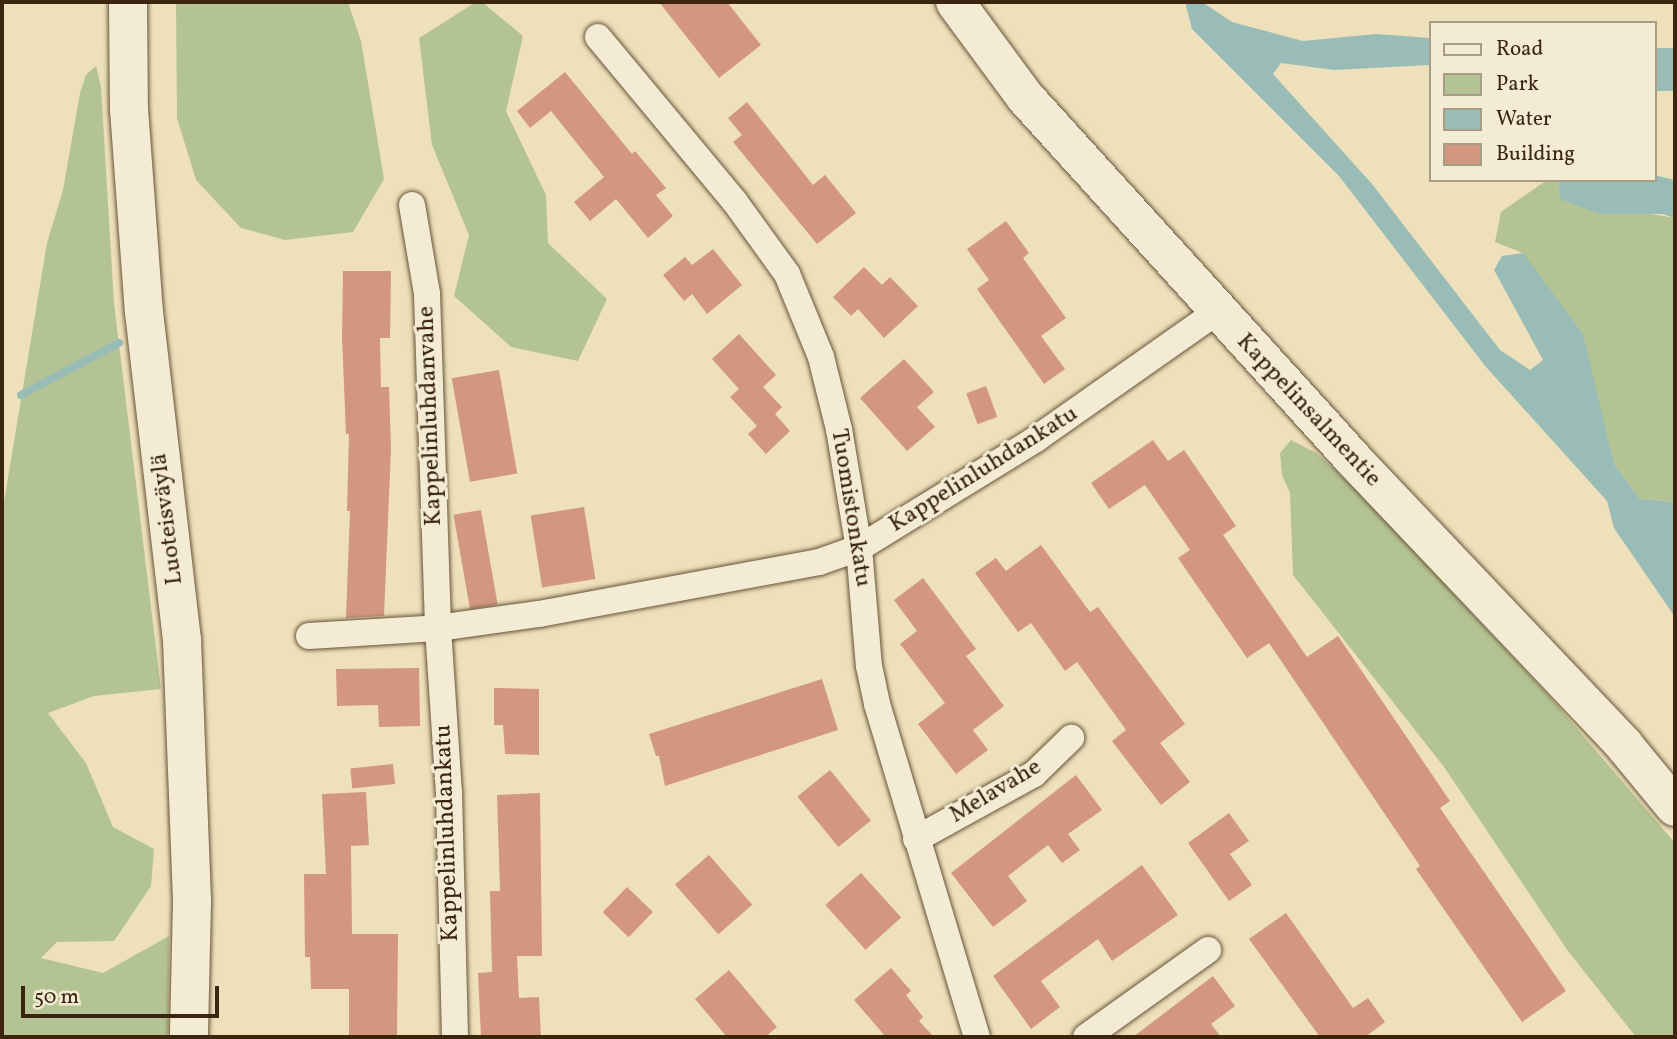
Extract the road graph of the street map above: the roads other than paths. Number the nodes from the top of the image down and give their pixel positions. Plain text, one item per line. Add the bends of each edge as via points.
1 (128, 2) edge
2 (956, 2) edge
3 (598, 37) dead end
4 (412, 205) dead end
5 (1217, 312) junction
6 (859, 548) junction
7 (438, 628) junction
8 (309, 636) dead end
9 (1071, 738) dead end
10 (1675, 807) edge
11 (916, 839) junction
12 (1208, 950) dead end
13 (189, 1037) edge
14 (454, 1037) edge
15 (977, 1037) edge
16 (1086, 1037) edge

1 - 13 street, Luoteisväylä via 129,109 144,312 182,640 192,889
2 - 5 street, Kappelinsalmentie via 1025,97
3 - 6 street, Tuomistonkatu via 736,202 787,274 821,357 839,429
4 - 7 street, Kappelinluhdanvahe via 427,294
5 - 6 street, Kappelinluhdankatu via 1036,439
5 - 10 street, Kappelinsalmentie via 1624,745
6 - 7 street, Kappelinluhdankatu via 819,562
6 - 11 street, Tuomistonkatu via 869,666
7 - 8 street, Kappelinluhdankatu
7 - 14 street, Kappelinluhdankatu via 449,792
9 - 11 street, Melavahe via 1034,774
11 - 15 street, Tuomistonkatu
12 - 16 street

